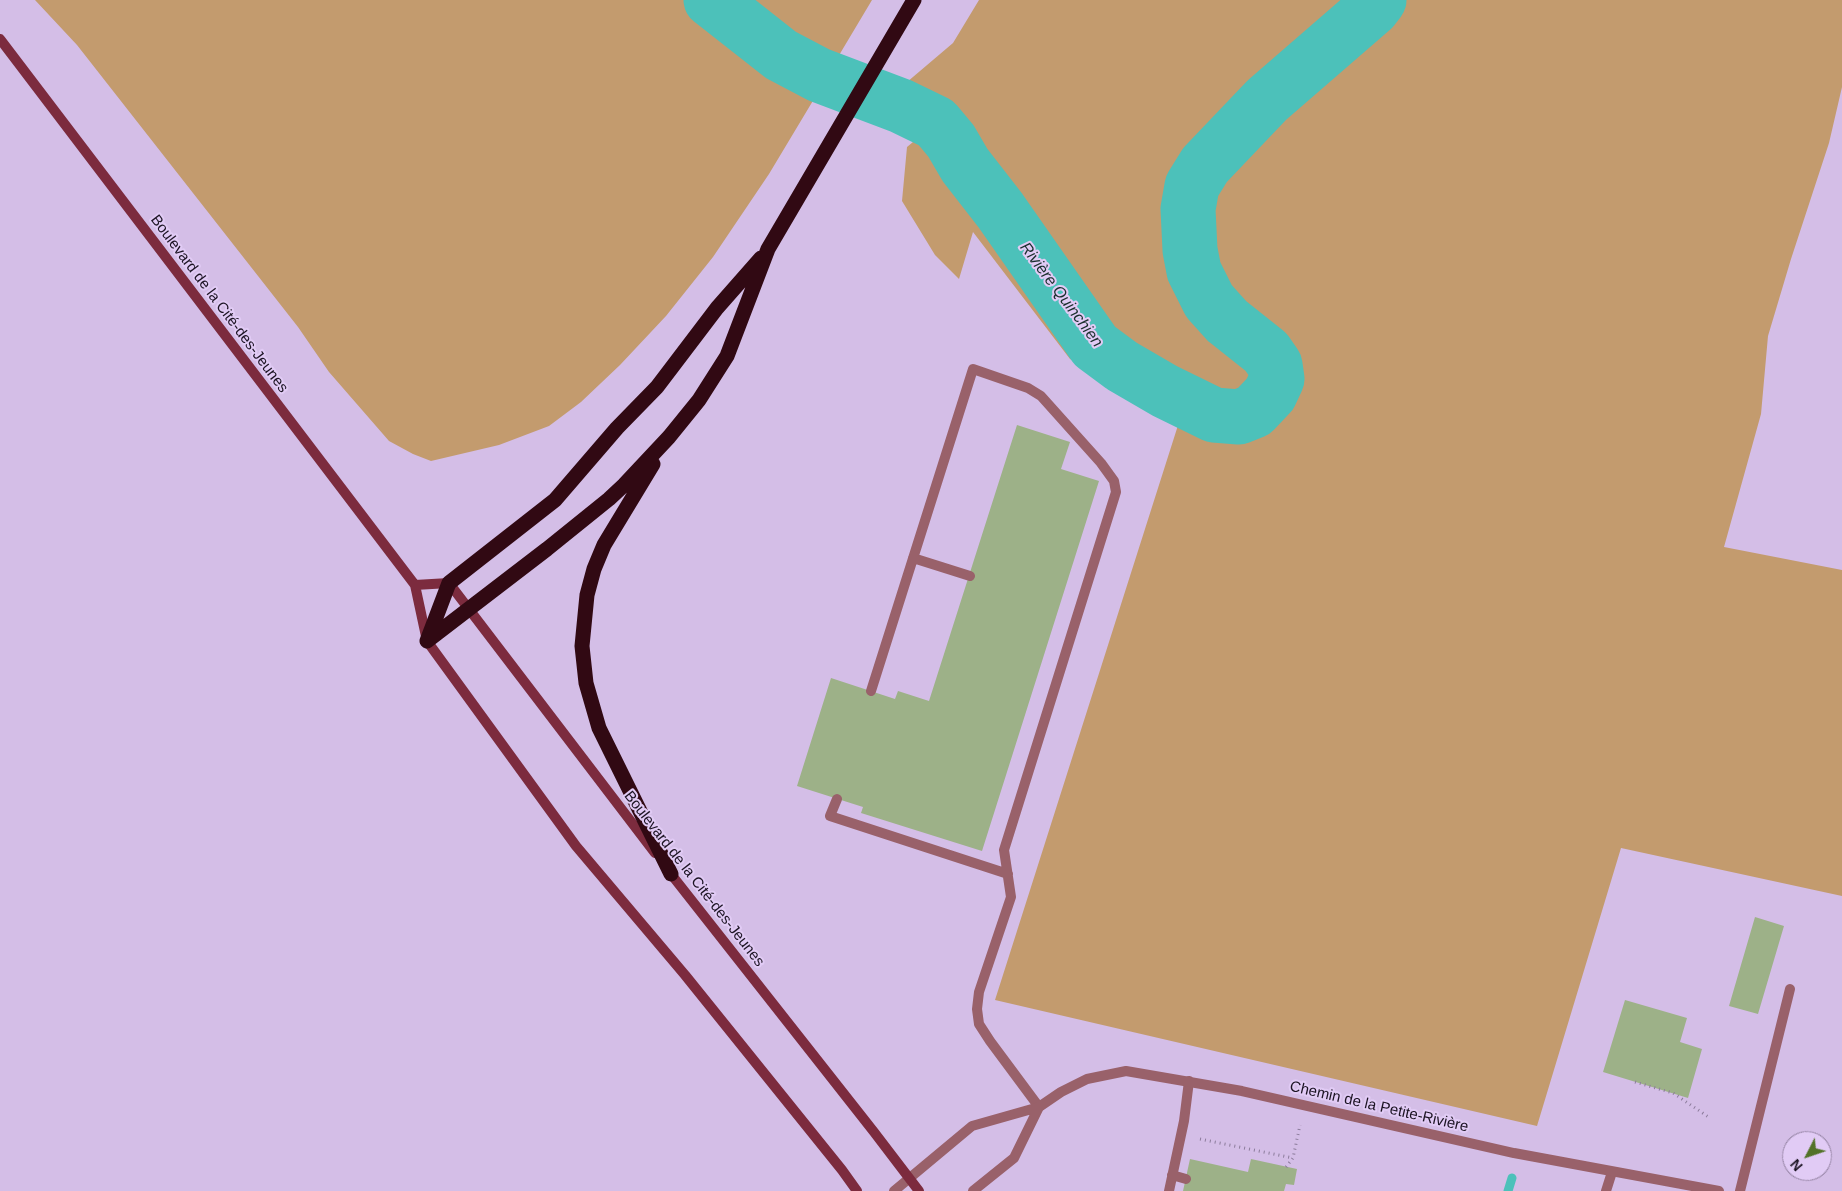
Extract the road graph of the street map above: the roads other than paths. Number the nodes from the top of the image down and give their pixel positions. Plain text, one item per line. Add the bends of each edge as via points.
1 (914, 0) edge
2 (0, 39) edge
3 (768, 249) junction
4 (670, 437) junction
5 (913, 558) junction
6 (970, 576) dead end
7 (449, 583) junction
8 (415, 585) junction
9 (468, 608) junction
10 (427, 641) junction
11 (871, 691) dead end
12 (837, 798) dead end
13 (672, 874) junction
14 (1008, 874) junction
15 (1790, 989) dead end
16 (1189, 1082) junction
17 (1039, 1107) junction
18 (1612, 1172) junction
19 (1172, 1175) junction
20 (910, 1179) junction
21 (1186, 1179) dead end
22 (857, 1191) edge
23 (894, 1191) edge
24 (919, 1191) edge
25 (973, 1191) edge
26 (1169, 1191) edge
27 (1606, 1191) edge
28 (1719, 1191) edge
29 (1740, 1191) edge

1 - 3 highway
2 - 8 main road, Boulevard de la Cité-des-Jeunes
3 - 4 highway via 727,356
3 - 7 highway via 717,308 657,387 555,500
4 - 9 highway via 609,500
4 - 13 highway via 604,545 587,595 582,646 586,683 599,728
5 - 6 street
5 - 11 street
5 - 14 street via 973,369 1028,388 1041,396 1114,481 1116,492 1004,850
7 - 8 main road
7 - 9 main road, Boulevard de la Cité-des-Jeunes
7 - 10 highway
8 - 10 main road
9 - 10 highway
9 - 13 main road, Boulevard de la Cité-des-Jeunes
10 - 22 main road via 576,846 691,982
12 - 14 street via 830,816
13 - 20 main road, Boulevard de la Cité-des-Jeunes
14 - 17 street via 1011,897 976,1009 979,1024
15 - 29 street
16 - 17 street, Chemin de la Petite-Rivière via 1126,1071 1087,1079
16 - 18 street, Chemin de la Petite-Rivière
16 - 19 street
17 - 20 street, Chemin de la Petite-Rivière via 972,1126
17 - 25 street, Chemin de la Petite-Rivière via 1014,1158
18 - 27 street
18 - 28 street, Chemin de la Petite-Rivière
19 - 21 street
19 - 26 street
20 - 23 street, Chemin de la Petite-Rivière
20 - 24 main road, Boulevard de la Cité-des-Jeunes

